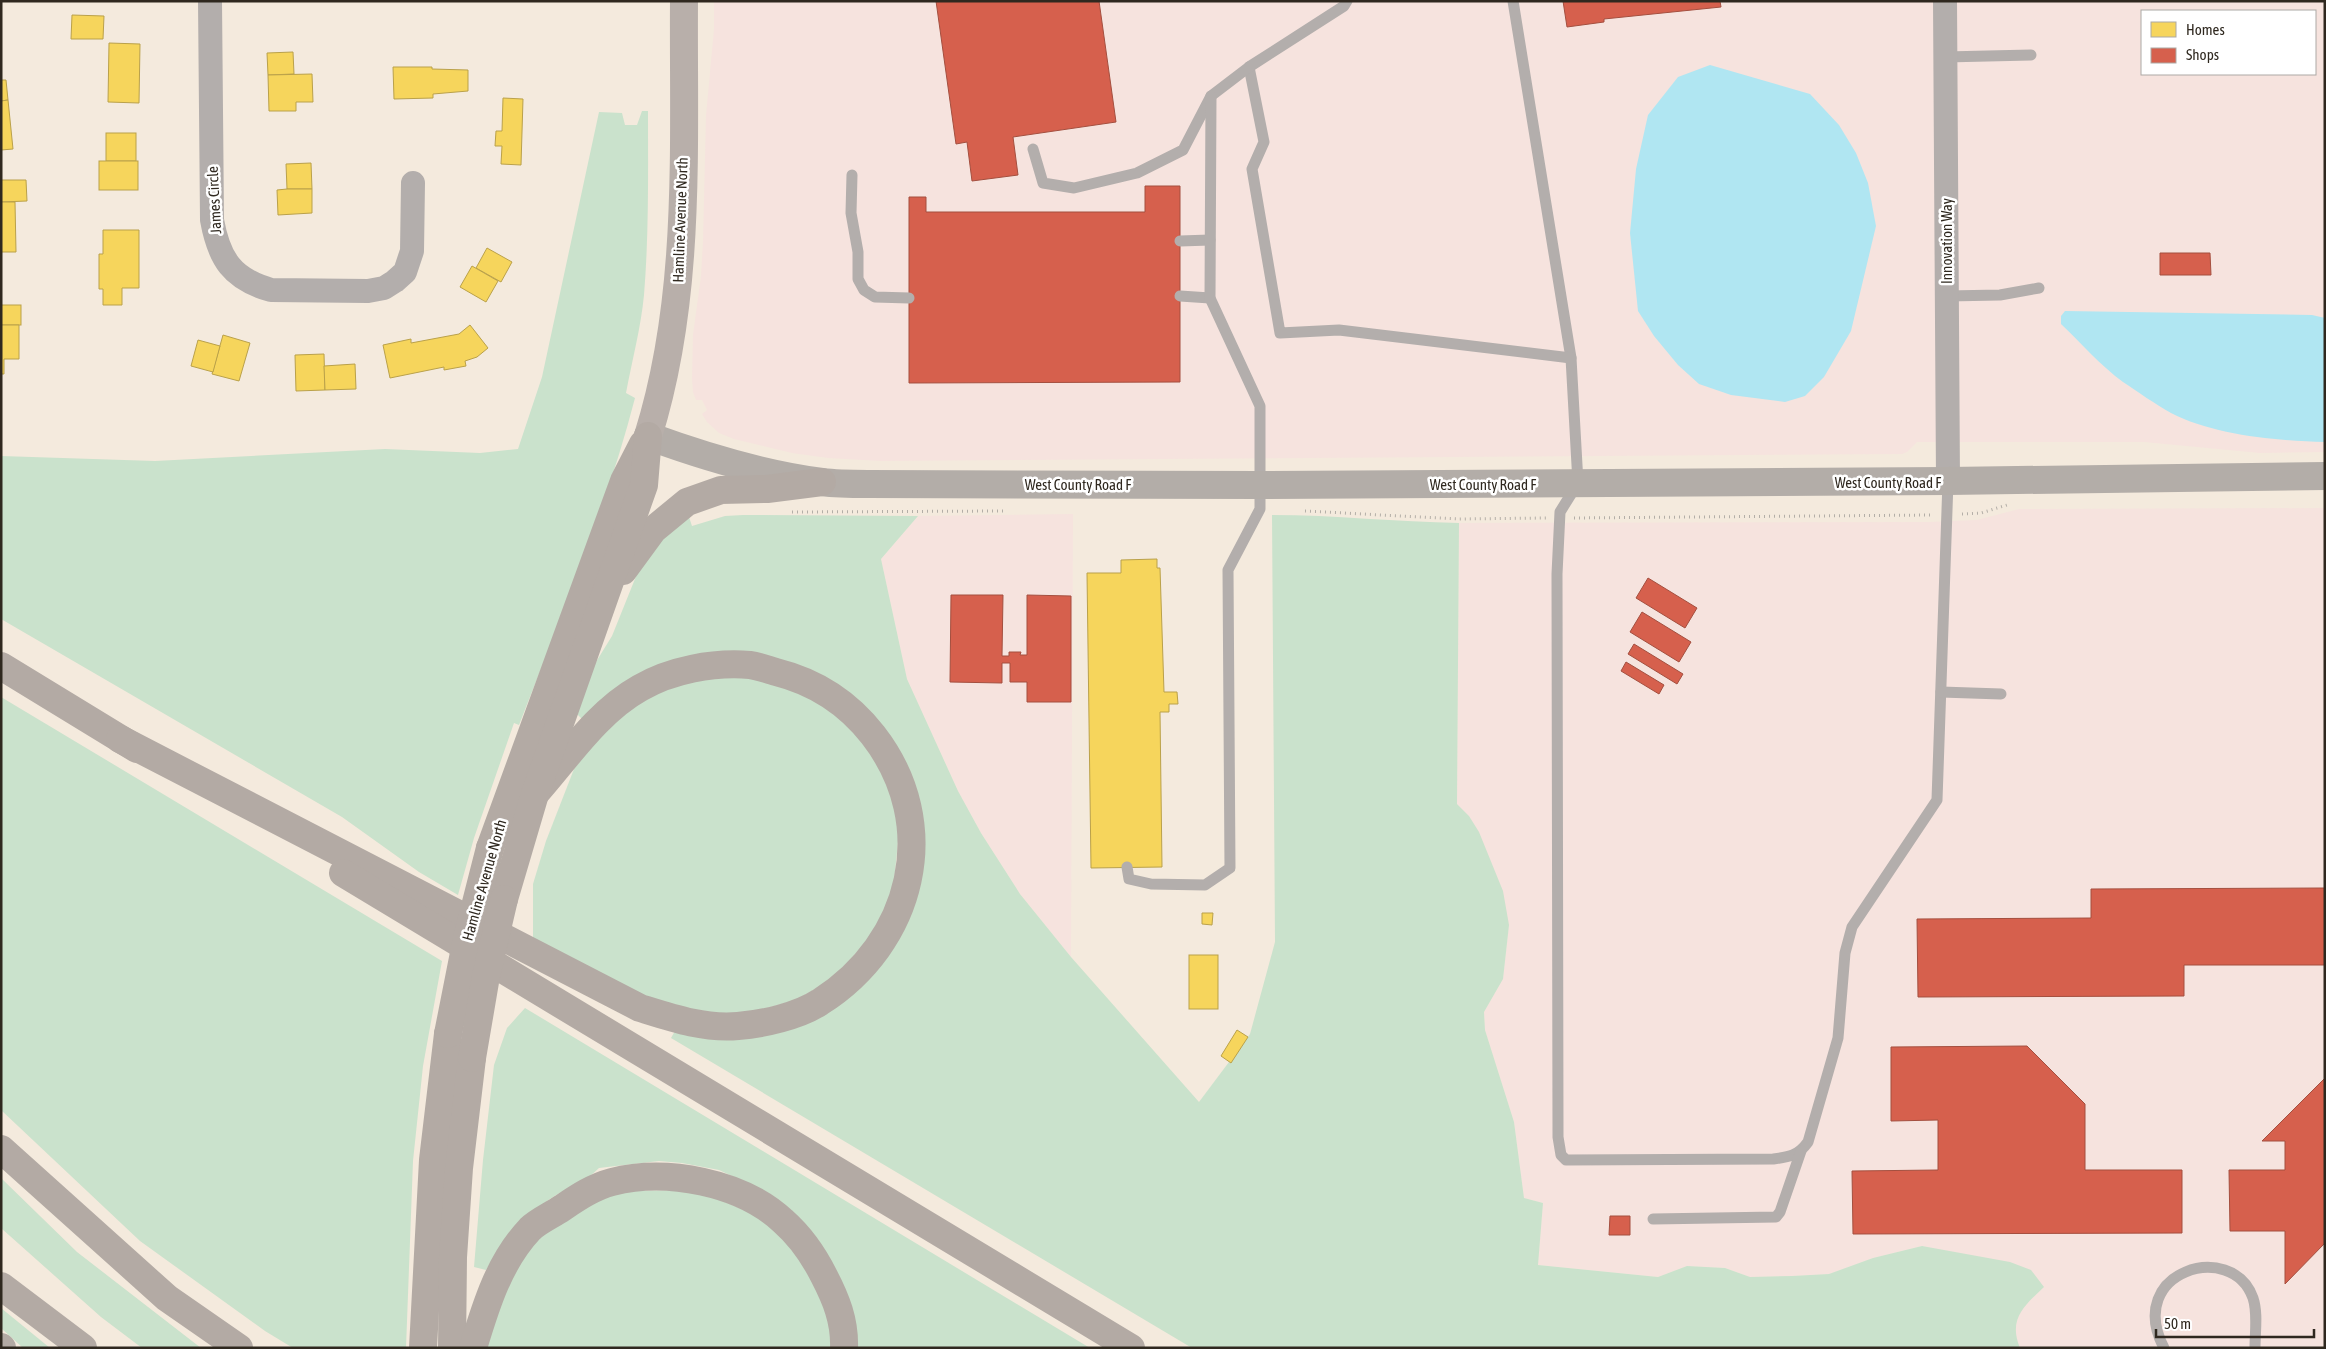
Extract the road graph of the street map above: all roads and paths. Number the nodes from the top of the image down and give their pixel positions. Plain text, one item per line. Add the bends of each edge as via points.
1 (210, 1) edge
2 (684, 1) edge
3 (1347, 1) edge
4 (1513, 1) edge
5 (1945, 1) edge
6 (2031, 55) dead end
7 (1945, 57) junction
8 (1249, 67) junction
9 (1211, 96) junction
10 (1033, 150) dead end
11 (852, 175) dead end
12 (413, 183) dead end
13 (1210, 240) junction
14 (1180, 241) dead end
15 (2039, 288) dead end
16 (1180, 296) dead end
17 (1946, 296) junction
18 (909, 298) dead end
19 (1210, 298) junction
20 (1571, 358) junction
21 (648, 436) junction
22 (2325, 476) edge
23 (1948, 481) junction
24 (822, 482) junction
25 (1578, 483) junction
26 (1261, 485) junction
27 (2008, 505) dead end
28 (1006, 511) dead end
29 (1297, 511) dead end
30 (788, 512) dead end
31 (1947, 516) junction
32 (1560, 518) junction
33 (608, 590) junction
34 (1, 666) edge
35 (1941, 692) junction
36 (2001, 694) dead end
37 (120, 739) junction
38 (535, 794) junction
39 (1127, 867) dead end
40 (1, 1148) edge
41 (1801, 1151) junction
42 (1653, 1219) dead end
43 (1, 1269) edge
44 (1, 1286) edge
45 (62, 1332) junction
46 (83, 1348) edge
47 (238, 1348) edge
48 (424, 1348) edge
49 (452, 1348) edge
50 (473, 1348) edge
51 (844, 1348) edge
52 (1131, 1348) edge
53 (2164, 1348) edge
54 (2255, 1348) edge

1 - 12 street, James Circle via 212,220 223,259 240,278 271,290 368,292 384,288 405,272 412,251
2 - 21 main road, Hamline Avenue North via 679,278 661,395
3 - 8 lane
4 - 20 lane
5 - 7 street, Innovation Way
6 - 7 lane
7 - 17 street, Innovation Way
8 - 9 lane
8 - 20 lane via 1264,142 1252,169 1280,333 1339,330
9 - 10 lane via 1183,150 1137,173 1074,188 1043,183
9 - 13 lane
11 - 18 lane via 851,214 858,252 858,279 864,290 875,297
13 - 14 lane
13 - 19 lane
15 - 17 lane via 2000,295
16 - 19 lane
17 - 23 street, Innovation Way
19 - 26 lane via 1260,406
20 - 25 lane
21 - 24 street, West County Road F via 687,450
21 - 33 highway, Hamline Avenue North via 644,485
21 - 48 highway, Hamline Avenue North, bridge via 624,481 490,848 467,938 448,1034 433,1160
22 - 23 street, West County Road F
23 - 25 street, West County Road F
23 - 31 lane
24 - 26 street, West County Road F
24 - 33 highway via 767,489 721,490 686,502 653,530
25 - 26 street, West County Road F
25 - 32 lane via 1560,512
26 - 39 lane via 1260,509 1228,570 1230,868 1205,885 1196,885 1151,884 1129,879
27 - 31 path via 1981,513
28 - 30 path
29 - 32 path via 1459,519
31 - 32 path
31 - 35 lane
32 - 41 lane via 1556,676 1558,1136 1561,1155 1566,1160 1773,1159 1792,1157
33 - 38 highway, Hamline Avenue North
34 - 37 highway
35 - 36 lane
35 - 41 lane via 1937,800 1852,928 1846,953 1838,1038 1812,1133
37 - 38 highway via 640,1008 686,1022 736,1026 776,1020 819,1004 855,976 882,944 901,905 912,865 903,786 884,750 859,717 827,691 794,676 750,665 714,666 672,673 640,688 610,709
37 - 52 highway
38 - 49 highway, Hamline Avenue North, bridge via 504,899 472,1058 457,1188
40 - 47 highway via 167,1298
41 - 42 lane via 1776,1217
43 - 45 highway
44 - 45 highway
45 - 46 highway
50 - 51 highway via 487,1301 506,1260 531,1228 584,1194 610,1183 639,1177 694,1179 723,1187 749,1198 783,1220 806,1246 830,1288 840,1313
53 - 54 lane via 2154,1317 2158,1298 2171,1280 2187,1270 2208,1267 2234,1275 2253,1298

